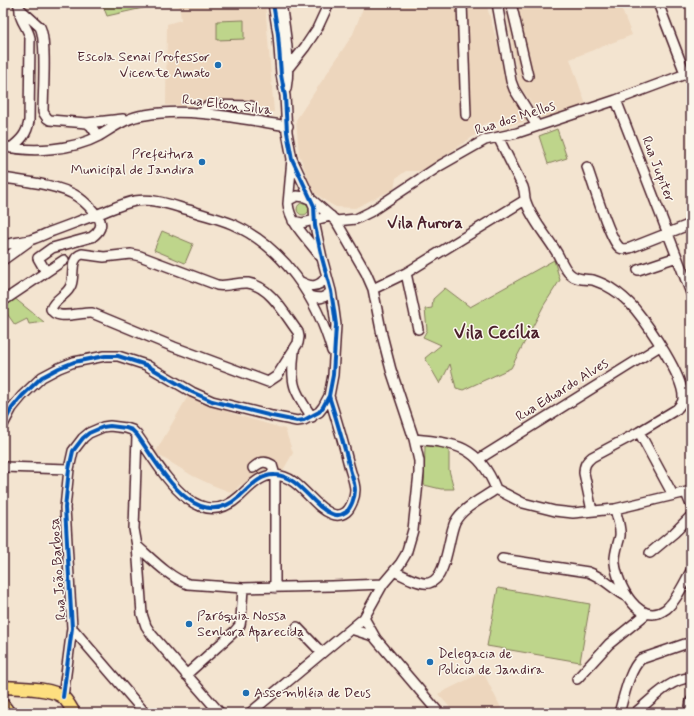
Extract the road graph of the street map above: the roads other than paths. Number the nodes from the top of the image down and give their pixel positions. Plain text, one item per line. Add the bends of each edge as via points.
1 (273, 3) edge
2 (281, 3) edge
3 (329, 3) edge
4 (462, 3) edge
5 (497, 3) edge
6 (511, 3) edge
7 (658, 3) edge
8 (19, 6) edge
9 (284, 72) junction
10 (688, 72) edge
11 (528, 76) dead end
12 (616, 100) junction
13 (251, 106) dead end
14 (203, 113) junction
15 (466, 115) dead end
16 (130, 118) junction
17 (87, 123) junction
18 (288, 126) junction
19 (536, 126) junction
20 (98, 136) junction
21 (498, 137) junction
22 (7, 147) edge
23 (292, 159) junction
24 (587, 167) dead end
25 (3, 178) edge
26 (288, 200) junction
27 (312, 200) junction
28 (525, 200) junction
29 (96, 214) junction
30 (334, 219) junction
31 (293, 221) junction
32 (314, 221) junction
33 (691, 224) edge
34 (668, 233) junction
35 (30, 240) junction
36 (3, 245) edge
37 (677, 257) junction
38 (322, 258) junction
39 (3, 260) edge
40 (64, 260) dead end
41 (638, 270) dead end
42 (46, 272) junction
43 (406, 273) junction
44 (327, 276) junction
45 (301, 282) junction
46 (373, 289) junction
47 (331, 291) junction
48 (691, 293) edge
49 (309, 296) junction
50 (3, 301) edge
51 (418, 329) dead end
52 (660, 346) junction
53 (295, 349) junction
54 (334, 354) junction
55 (329, 396) junction
56 (312, 417) junction
57 (3, 425) edge
58 (639, 432) junction
59 (137, 435) junction
60 (414, 440) junction
61 (479, 459) junction
62 (3, 467) edge
63 (69, 468) junction
64 (253, 468) dead end
65 (275, 475) junction
66 (496, 490) junction
67 (688, 492) edge
68 (672, 495) junction
69 (691, 505) edge
70 (615, 509) junction
71 (592, 511) junction
72 (691, 516) edge
73 (137, 546) junction
74 (650, 553) dead end
75 (502, 559) dead end
76 (394, 571) junction
77 (691, 571) edge
78 (383, 584) junction
79 (243, 588) junction
80 (275, 588) junction
81 (629, 598) junction
82 (646, 614) junction
83 (364, 618) junction
84 (297, 627) dead end
85 (72, 628) junction
86 (351, 629) junction
87 (373, 636) junction
88 (685, 644) dead end
89 (322, 654) junction
90 (186, 675) junction
91 (691, 678) edge
92 (576, 680) dead end
93 (3, 687) edge
94 (63, 697) junction
95 (691, 701) edge
96 (3, 705) edge
97 (9, 713) edge
98 (74, 713) edge
99 (145, 713) edge
100 (220, 713) edge
101 (250, 713) edge
102 (438, 713) edge
103 (619, 713) edge
104 (636, 713) edge
105 (689, 713) edge

1 - 9 street
2 - 9 street via 285,32
3 - 9 street via 317,29
4 - 15 street
5 - 19 street via 511,81
6 - 11 street
7 - 10 street
8 - 17 street via 42,30 44,116 50,120
8 - 22 street via 20,18 30,33 29,121 25,135
9 - 18 street
10 - 12 street, Rua dos Mellos
12 - 19 street, Rua dos Mellos
12 - 34 street, Rua Jupiter
13 - 14 street via 210,104
14 - 16 street, Rua Elton Silva via 169,112
14 - 18 street, Rua Elton Silva
16 - 17 street
16 - 20 street, Rua Elton Silva
17 - 20 street
18 - 23 street
19 - 21 street, Rua dos Mellos
20 - 22 street, Rua Elton Silva via 46,149
21 - 28 street via 523,187
21 - 30 street, Rua dos Mellos via 470,148 370,212 356,218
23 - 26 street
23 - 27 street
24 - 34 street via 613,238 620,248 624,250
25 - 29 street via 67,191 77,196
26 - 27 street via 301,196
26 - 31 street
27 - 30 street
27 - 32 street
28 - 43 street
28 - 52 street via 534,219 570,275 611,288 626,300 643,320
29 - 35 street
29 - 42 street via 101,224 92,237 52,248 38,258
29 - 45 street via 130,202 152,200 211,217 232,224 268,246
30 - 32 street, Rua dos Mellos
30 - 46 street via 360,261
31 - 32 street via 302,224
31 - 38 street
32 - 38 street
33 - 34 street
34 - 37 street, Rua Jupiter
35 - 36 street
35 - 39 street
37 - 41 street
37 - 48 street, Rua Jupiter
38 - 44 street
40 - 42 street
42 - 50 street
43 - 46 street
43 - 51 street
44 - 45 street via 317,286
44 - 47 street
45 - 49 street
46 - 60 street via 386,353
47 - 49 street via 322,298
47 - 54 street via 336,325
49 - 54 street via 326,330
52 - 58 street via 678,377 682,389 682,404
52 - 61 street, Rua Eduardo Alves
53 - 53 street via 277,376 268,382 92,313 62,316 56,315 51,309 56,300 71,288 74,262 79,255 104,257 131,254 217,285 242,283 256,286 272,296 298,332
53 - 56 street via 294,388
54 - 55 street
55 - 56 street via 319,412
55 - 65 street via 344,442 355,490 348,510 337,516 331,514 291,480
56 - 57 street via 297,421 289,420 212,401 146,365 118,356 105,356 74,362 42,377 12,408
58 - 68 street
58 - 71 street via 592,457 584,466
59 - 63 street, Rua João Barbosa via 132,430 118,426 103,427 88,433 74,451
59 - 65 street, Rua João Barbosa via 173,486 199,506 216,509 225,506 259,479
59 - 73 street via 134,529
60 - 61 street via 462,448
60 - 76 street via 419,461 414,522 406,554
61 - 66 street via 491,476
62 - 63 street
63 - 85 street, Rua João Barbosa via 65,527
64 - 65 street via 260,462 268,462 272,464
65 - 80 street
66 - 71 street via 539,508 555,511
66 - 76 street via 460,515 452,533 442,572 430,583 423,583
67 - 68 street
67 - 69 street
68 - 70 street
70 - 71 street
70 - 81 street via 620,529 615,556 616,568
72 - 74 street
73 - 79 street via 169,574 185,583
73 - 90 street via 142,614 146,626
75 - 81 street via 588,572 601,577 620,594
76 - 78 street
77 - 82 street via 667,608 654,614
78 - 80 street
78 - 83 street
79 - 80 street
79 - 90 street via 240,625
81 - 82 street
82 - 92 street via 605,647
83 - 86 street
83 - 87 street
84 - 89 street
85 - 94 street, Rua João Barbosa
85 - 99 street
86 - 87 street
86 - 89 street
87 - 102 street
88 - 103 street via 638,662 631,674
89 - 101 street
90 - 100 street
91 - 104 street via 677,680
93 - 94 main road via 39,689
94 - 98 main road
95 - 105 street
96 - 97 main road

